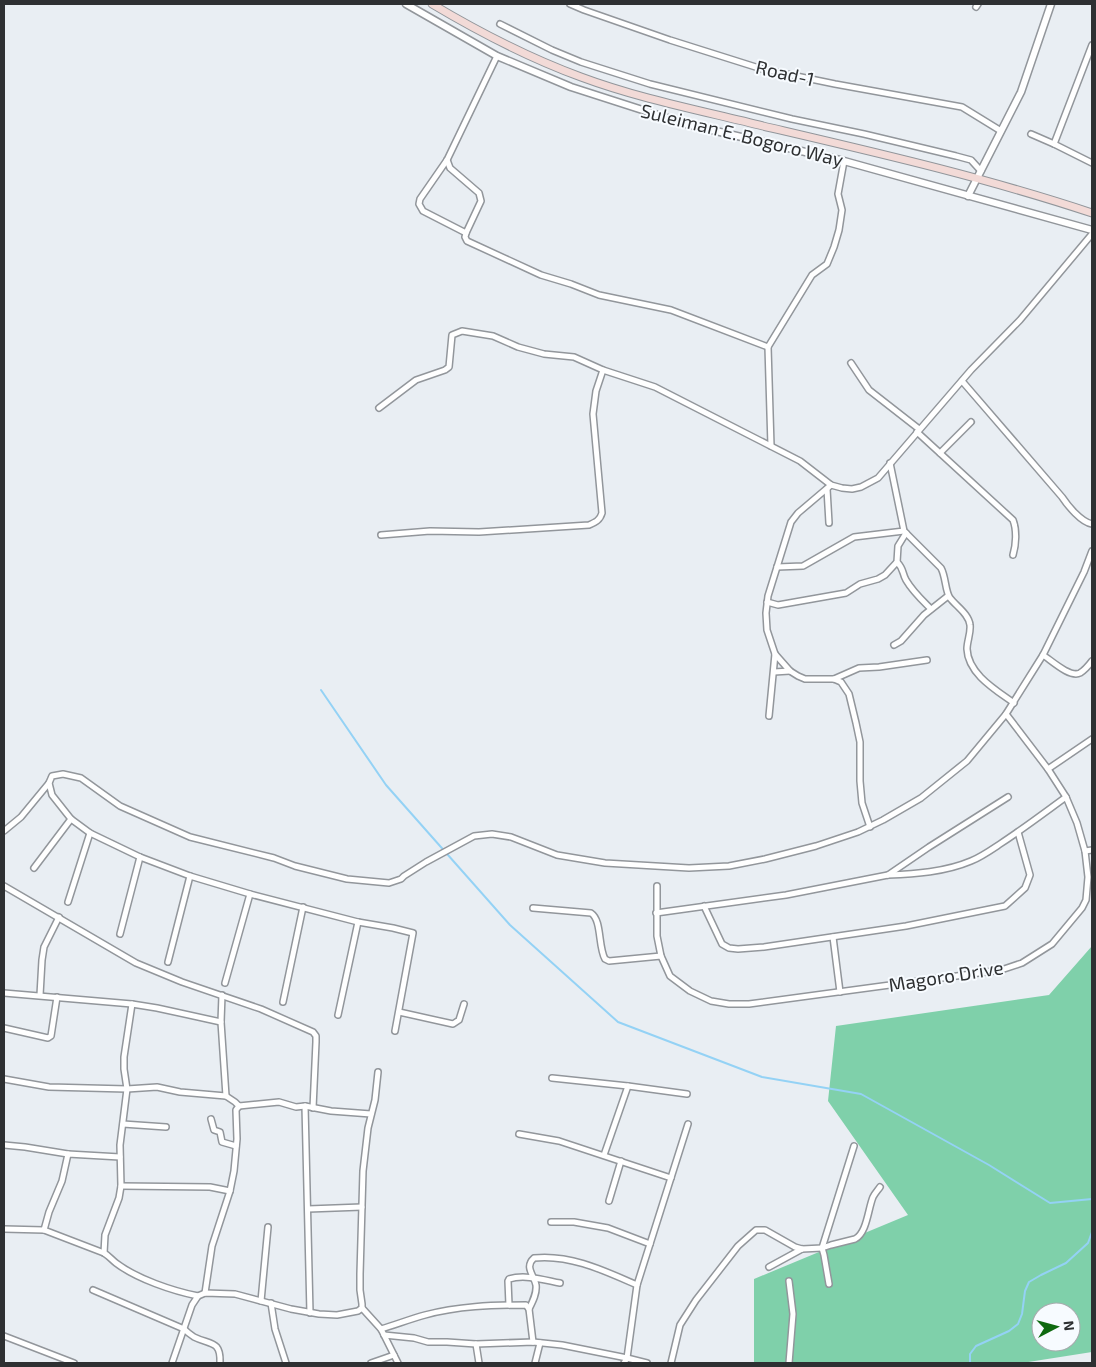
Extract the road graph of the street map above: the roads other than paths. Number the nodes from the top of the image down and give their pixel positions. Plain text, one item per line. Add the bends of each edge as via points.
1 (406, 4) edge
2 (432, 4) edge
3 (570, 4) edge
4 (1051, 4) edge
5 (500, 24) dead end
6 (1092, 45) edge
7 (497, 56) junction
8 (1001, 131) junction
9 (1031, 134) dead end
10 (1054, 144) junction
11 (447, 160) junction
12 (844, 161) junction
13 (1092, 163) edge
14 (450, 168) junction
15 (442, 169) junction
16 (981, 171) junction
17 (977, 178) junction
18 (968, 196) junction
19 (1092, 213) edge
20 (1092, 230) edge
21 (466, 233) junction
22 (1092, 234) edge
23 (768, 347) junction
24 (851, 363) dead end
25 (603, 370) junction
26 (962, 381) junction
27 (380, 408) dead end
28 (971, 422) dead end
29 (918, 430) junction
30 (772, 446) junction
31 (940, 454) junction
32 (890, 463) junction
33 (829, 487) junction
34 (829, 523) dead end
35 (1092, 524) edge
36 (905, 532) junction
37 (381, 535) dead end
38 (1092, 551) edge
39 (1012, 556) dead end
40 (897, 562) junction
41 (777, 567) junction
42 (948, 596) junction
43 (767, 602) junction
44 (931, 609) junction
45 (894, 645) dead end
46 (775, 654) junction
47 (1043, 655) junction
48 (927, 660) dead end
49 (1092, 661) edge
50 (790, 671) junction
51 (774, 672) junction
52 (834, 679) junction
53 (1014, 703) junction
54 (1006, 714) junction
55 (769, 716) dead end
56 (1092, 739) edge
57 (1048, 769) junction
58 (50, 783) junction
59 (1008, 797) dead end
60 (1066, 797) junction
61 (71, 819) junction
62 (870, 827) junction
63 (4, 831) edge
64 (1018, 832) junction
65 (90, 833) junction
66 (1085, 850) junction
67 (1092, 850) edge
68 (140, 857) junction
69 (34, 868) dead end
70 (888, 875) junction
71 (190, 876) junction
72 (4, 886) edge
73 (657, 886) dead end
74 (250, 894) junction
75 (68, 902) dead end
76 (704, 906) junction
77 (303, 908) junction
78 (533, 908) dead end
79 (656, 913) junction
80 (59, 917) junction
81 (358, 922) junction
82 (120, 934) dead end
83 (833, 937) junction
84 (661, 956) junction
85 (168, 962) dead end
86 (225, 982) dead end
87 (840, 992) junction
88 (4, 993) edge
89 (40, 995) junction
90 (222, 995) junction
91 (57, 997) junction
92 (283, 1002) dead end
93 (132, 1004) junction
94 (464, 1004) dead end
95 (399, 1012) junction
96 (338, 1015) dead end
97 (221, 1022) junction
98 (4, 1028) edge
99 (395, 1031) dead end
100 (378, 1072) dead end
101 (552, 1078) dead end
102 (4, 1079) edge
103 (628, 1086) junction
104 (127, 1089) junction
105 (687, 1094) dead end
106 (226, 1096) junction
107 (239, 1106) junction
108 (305, 1106) junction
109 (313, 1108) junction
110 (372, 1114) junction
111 (211, 1119) dead end
112 (123, 1124) junction
113 (688, 1124) dead end
114 (166, 1128) dead end
115 (519, 1134) dead end
116 (4, 1146) edge
117 (236, 1146) junction
118 (854, 1146) dead end
119 (68, 1154) junction
120 (604, 1155) junction
121 (120, 1157) junction
122 (621, 1161) junction
123 (671, 1178) junction
124 (121, 1186) junction
125 (880, 1187) dead end
126 (230, 1191) junction
127 (608, 1201) dead end
128 (362, 1207) junction
129 (308, 1209) junction
130 (551, 1222) dead end
131 (268, 1227) dead end
132 (4, 1229) edge
133 (44, 1230) junction
134 (650, 1244) junction
135 (822, 1248) junction
136 (802, 1249) junction
137 (104, 1253) junction
138 (769, 1267) dead end
139 (533, 1278) junction
140 (789, 1281) dead end
141 (560, 1283) dead end
142 (829, 1284) dead end
143 (637, 1286) junction
144 (93, 1290) dead end
145 (205, 1293) junction
146 (198, 1296) junction
147 (261, 1301) junction
148 (270, 1303) junction
149 (509, 1305) junction
150 (362, 1308) junction
151 (529, 1309) junction
152 (310, 1313) junction
153 (380, 1329) junction
154 (184, 1330) junction
155 (384, 1335) junction
156 (4, 1336) edge
157 (533, 1342) junction
158 (540, 1343) junction
159 (476, 1344) junction
160 (394, 1355) junction
161 (626, 1360) edge
162 (74, 1363) edge
163 (172, 1363) edge
164 (220, 1363) edge
165 (286, 1363) edge
166 (371, 1363) edge
167 (398, 1363) edge
168 (479, 1363) edge
169 (535, 1363) edge
170 (647, 1363) edge
171 (671, 1363) edge
172 (789, 1363) edge

1 - 7 street, Suleiman E. Bogoro Way
2 - 17 main road, Suleiman E. Bogoro Way via 533,58 610,87
3 - 8 street, Road-1 via 762,70 962,107
4 - 8 street via 1026,81
5 - 16 street via 581,62 650,84 956,156 971,160
6 - 10 street
7 - 11 street
7 - 12 street, Suleiman E. Bogoro Way via 571,87 686,124
8 - 16 street
9 - 10 street
10 - 13 street
11 - 14 street
11 - 15 street
12 - 18 street, Suleiman E. Bogoro Way
12 - 23 street via 838,194 842,210 834,247 827,264 812,275
14 - 15 street
14 - 21 street via 480,196 481,201
15 - 21 street via 420,199 420,209
16 - 17 street
17 - 18 street
17 - 19 main road, Suleiman E. Bogoro Way
18 - 20 street, Suleiman E. Bogoro Way
21 - 23 street via 467,241 540,275 599,295 671,310
22 - 26 street via 1020,320
23 - 30 street
24 - 29 street via 869,390
25 - 27 street via 574,357 544,354 493,336 462,331 452,335 449,367 416,380
25 - 30 street via 655,387
25 - 37 street via 593,414 602,512 598,521 589,525
26 - 29 street
26 - 35 street via 1068,506
28 - 31 street
29 - 31 street
29 - 32 street
30 - 33 street via 804,463
31 - 39 street via 1013,520 1016,531
32 - 33 street via 878,478 861,487
32 - 36 street
33 - 34 street
33 - 41 street via 794,517
36 - 40 street via 898,546
36 - 41 street via 854,537 803,566
36 - 42 street via 941,568
38 - 47 street
40 - 43 street via 881,578 860,584 846,593 778,605
40 - 44 street via 915,594
41 - 43 street
42 - 44 street
42 - 53 street via 968,618 969,659 979,676
43 - 46 street via 767,630
44 - 45 street
46 - 50 street
46 - 51 street
47 - 49 street via 1073,674 1081,672
47 - 53 street
48 - 52 street via 859,668
50 - 51 street
50 - 52 street via 806,679
51 - 55 street
52 - 62 street via 841,682 849,694 860,742 862,803
53 - 54 street
54 - 57 street, Magoro Drive
54 - 62 street via 967,761 921,798
56 - 57 street
57 - 60 street, Magoro Drive
58 - 61 street via 52,795
58 - 62 street via 52,776 63,774 81,778 120,806 190,837 348,879 389,883 474,836 512,837 557,855 605,863 709,867 765,859
58 - 63 street via 21,817
59 - 70 street
60 - 64 street
60 - 66 street, Magoro Drive
61 - 65 street
61 - 69 street
64 - 70 street via 970,861 945,869
64 - 83 street via 1030,876 1025,888 1005,906
65 - 68 street
65 - 75 street
66 - 67 street
66 - 87 street, Magoro Drive via 1088,877 1082,908 1052,944 1022,963 1001,970
68 - 71 street
68 - 82 street
70 - 76 street via 786,895
71 - 74 street
71 - 85 street
72 - 80 street
73 - 79 street, Magoro Drive
74 - 77 street
74 - 86 street
76 - 79 street
76 - 83 street via 722,944 729,948 764,947
77 - 81 street
77 - 92 street
78 - 84 street via 591,913 597,922 605,960
79 - 84 street, Magoro Drive
80 - 89 street via 44,947
80 - 90 street via 136,963
81 - 95 street via 413,933
81 - 96 street
83 - 87 street
84 - 87 street, Magoro Drive via 670,976 711,1001 749,1004
88 - 89 street
89 - 91 street
90 - 97 street
90 - 109 street via 313,1032 316,1036
91 - 93 street
91 - 98 street via 51,1036 48,1038
93 - 97 street
93 - 104 street via 124,1057
94 - 95 street via 459,1020 452,1024
95 - 99 street
97 - 106 street
100 - 110 street
101 - 103 street
102 - 104 street via 49,1087
103 - 105 street
103 - 120 street
104 - 106 street via 157,1087
104 - 112 street
106 - 107 street
107 - 108 street via 276,1102
107 - 117 street via 236,1110
108 - 109 street
108 - 129 street
109 - 110 street
110 - 128 street via 366,1141
111 - 117 street via 214,1130 220,1132 222,1142
112 - 114 street
112 - 121 street
113 - 123 street
115 - 120 street via 558,1141
116 - 119 street
117 - 126 street
118 - 135 street
119 - 121 street
119 - 133 street
120 - 122 street
121 - 124 street
122 - 123 street
122 - 127 street
123 - 134 street
124 - 126 street via 210,1187
124 - 137 street via 105,1235
125 - 135 street via 859,1237
126 - 145 street via 212,1246
128 - 129 street
128 - 150 street
129 - 152 street
130 - 134 street via 608,1228
131 - 147 street
132 - 133 street
133 - 137 street
134 - 143 street
135 - 136 street
135 - 142 street
136 - 138 street
136 - 171 street via 762,1229 756,1230 738,1246 680,1325
137 - 146 street via 144,1279 180,1293
139 - 141 street
139 - 143 street via 530,1264 534,1258 539,1258 601,1269
139 - 149 street via 509,1279
139 - 151 street via 536,1292
140 - 172 street via 793,1314
143 - 161 street
144 - 154 street
145 - 146 street
145 - 147 street via 235,1294
146 - 154 street
147 - 148 street
148 - 152 street
148 - 165 street
149 - 151 street via 526,1305
149 - 153 street via 438,1312
150 - 152 street via 336,1315
150 - 153 street
151 - 157 street
153 - 155 street
154 - 163 street
154 - 164 street via 211,1342 220,1354
155 - 159 street via 428,1342
155 - 160 street
156 - 162 street
157 - 158 street
157 - 159 street
158 - 161 street via 573,1346
158 - 169 street
159 - 168 street
160 - 166 street
160 - 167 street
161 - 170 street

